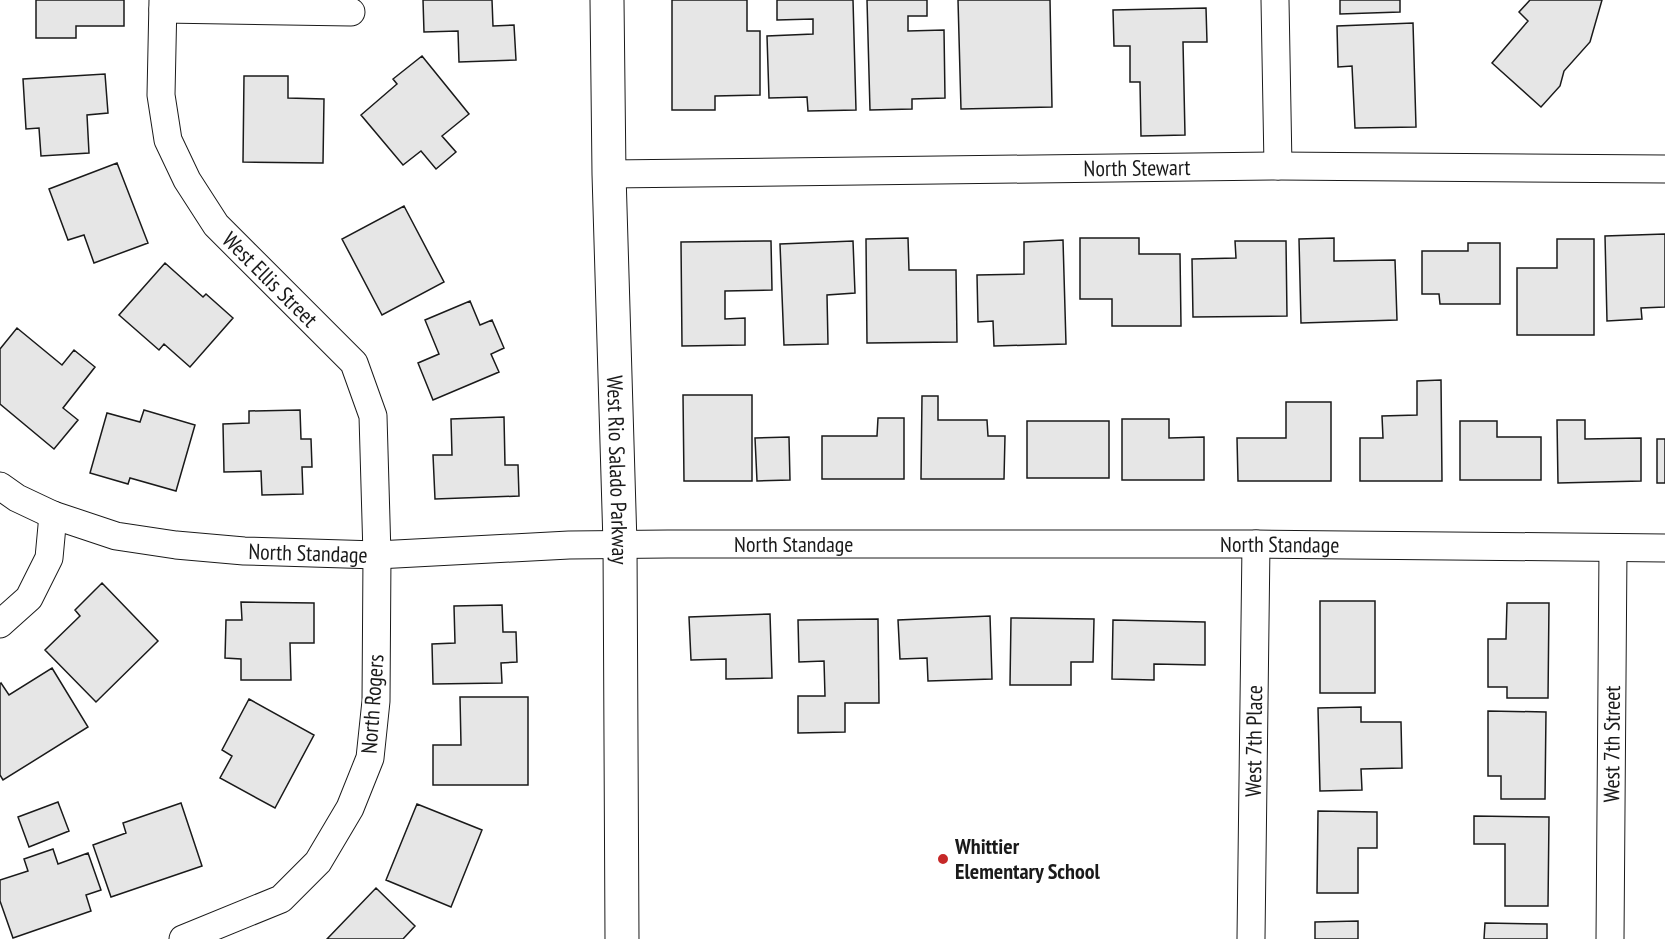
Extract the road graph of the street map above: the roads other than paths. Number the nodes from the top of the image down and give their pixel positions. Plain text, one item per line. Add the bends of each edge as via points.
1 (607, 0) edge
2 (1275, 0) edge
3 (163, 5) edge
4 (351, 12) dead end
5 (1278, 166) junction
6 (1665, 169) edge
7 (609, 174) junction
8 (0, 486) edge
9 (53, 515) junction
10 (620, 544) junction
11 (1256, 544) junction
12 (1613, 549) junction
13 (1665, 549) edge
14 (377, 555) junction
15 (0, 624) edge
16 (183, 939) edge
17 (622, 939) edge
18 (1251, 939) edge
19 (1610, 939) edge

1 - 7 main road, West Rio Salado Parkway
2 - 5 street
3 - 4 street
3 - 14 street, West Ellis Street via 161,95 168,141 187,180 216,225 354,363 373,416
5 - 6 street, North Stewart
5 - 7 street, North Stewart
7 - 10 main road, West Rio Salado Parkway
8 - 9 street, North Standage
9 - 14 street, North Standage via 116,536 177,545
9 - 15 street via 49,558 29,598
10 - 11 street, North Standage
10 - 14 street, North Standage
10 - 17 main road, West Rio Salado Parkway
11 - 12 street, North Standage
11 - 18 street, West 7th Place
12 - 13 street, North Standage
12 - 19 street, West 7th Street
14 - 16 street, North Rogers via 376,701 370,758 350,808 318,862 280,899

